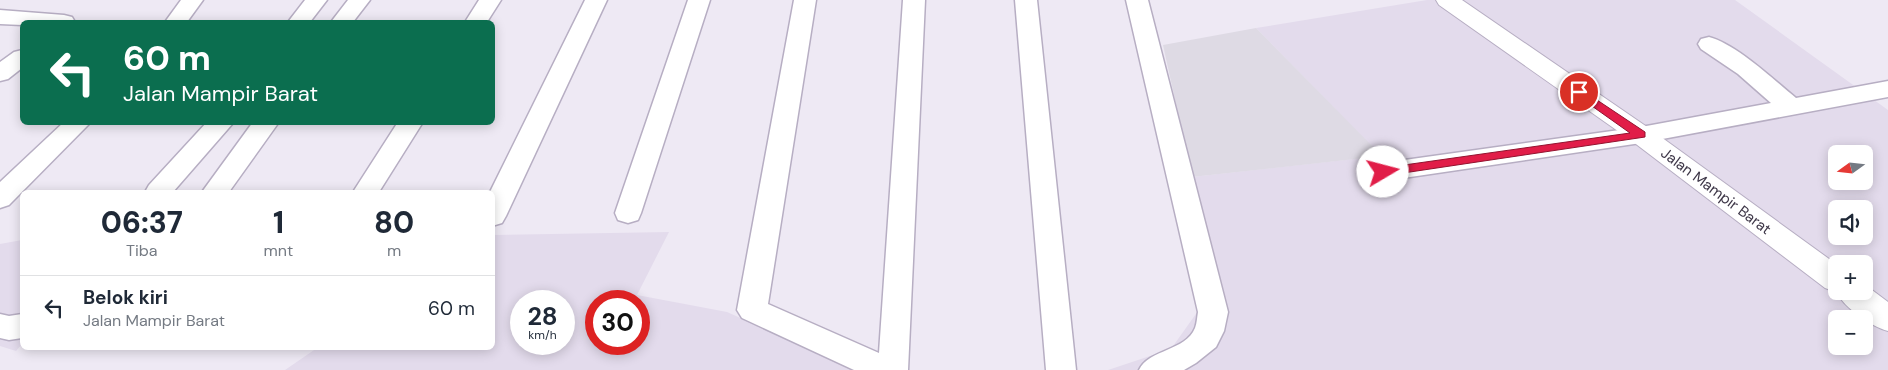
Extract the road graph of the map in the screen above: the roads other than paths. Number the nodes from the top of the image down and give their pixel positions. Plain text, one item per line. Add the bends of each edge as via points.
1 (13, 0) edge
2 (192, 0) edge
3 (316, 0) edge
4 (359, 0) edge
5 (490, 0) edge
6 (596, 0) edge
7 (699, 0) edge
8 (804, 0) edge
9 (914, 0) edge
10 (1026, 0) edge
11 (1137, 0) edge
12 (1447, 0) edge
13 (0, 9) edge
14 (0, 16) edge
15 (43, 20) edge
16 (177, 20) edge
17 (301, 20) edge
18 (344, 20) edge
19 (477, 20) edge
20 (1708, 44) dead end
21 (20, 59) edge
22 (0, 74) edge
23 (1888, 89) edge
24 (1791, 107) junction
25 (76, 125) edge
26 (219, 125) edge
27 (265, 125) edge
28 (409, 125) edge
29 (1641, 135) junction
30 (1383, 172) dead end
31 (160, 190) edge
32 (216, 190) edge
33 (367, 190) edge
34 (0, 198) edge
35 (495, 210) edge
36 (628, 213) dead end
37 (1828, 274) edge
38 (1863, 300) edge
39 (1888, 319) edge
40 (0, 326) edge
41 (20, 326) edge
42 (885, 370) edge
43 (893, 370) edge
44 (1061, 370) edge
45 (1154, 370) edge

1 - 13 street
2 - 16 street
3 - 17 street
4 - 18 street
5 - 19 street
6 - 35 street
7 - 36 street
8 - 42 street via 752,310
9 - 43 street
10 - 44 street
11 - 45 street via 1213,312 1202,342
12 - 29 street, Jalan Mampir Barat
14 - 15 street
20 - 24 street via 1746,69
21 - 22 street
23 - 24 street
24 - 29 street
25 - 34 street
26 - 31 street
27 - 32 street
28 - 33 street
29 - 30 street
29 - 37 street, Jalan Mampir Barat
38 - 39 street
40 - 41 street

